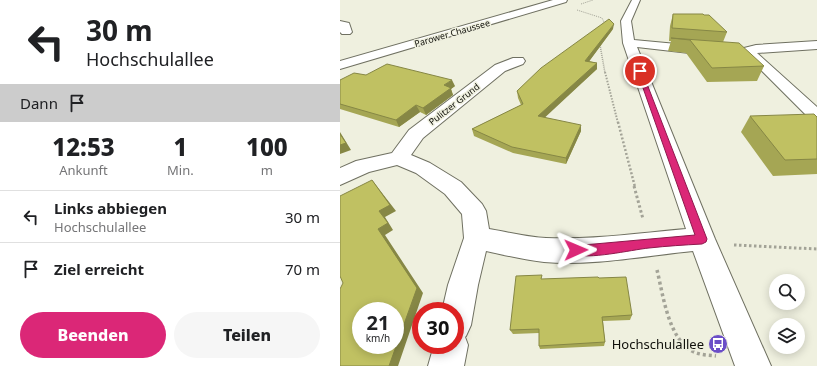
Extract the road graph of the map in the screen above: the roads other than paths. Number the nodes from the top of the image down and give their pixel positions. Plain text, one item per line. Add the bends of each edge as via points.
1 (563, 0) edge
2 (632, 1) edge
3 (629, 43) junction
4 (817, 45) edge
5 (712, 50) edge
6 (518, 61) dead end
7 (340, 65) edge
8 (817, 116) edge
9 (399, 158) junction
10 (340, 177) edge
11 (477, 238) junction
12 (702, 239) junction
13 (460, 302) edge
14 (449, 354) edge
15 (446, 366) edge
16 (753, 366) edge

1 - 7 street, Parower Chaussee
2 - 3 street via 626,21
3 - 5 street
3 - 12 street
4 - 8 street via 743,51
6 - 9 street, Pulitzer Grund via 500,68 416,134
9 - 10 street via 363,166
9 - 11 street via 423,168 453,188 474,211
11 - 12 street via 551,250 601,250
11 - 13 street
12 - 16 street
14 - 15 street

